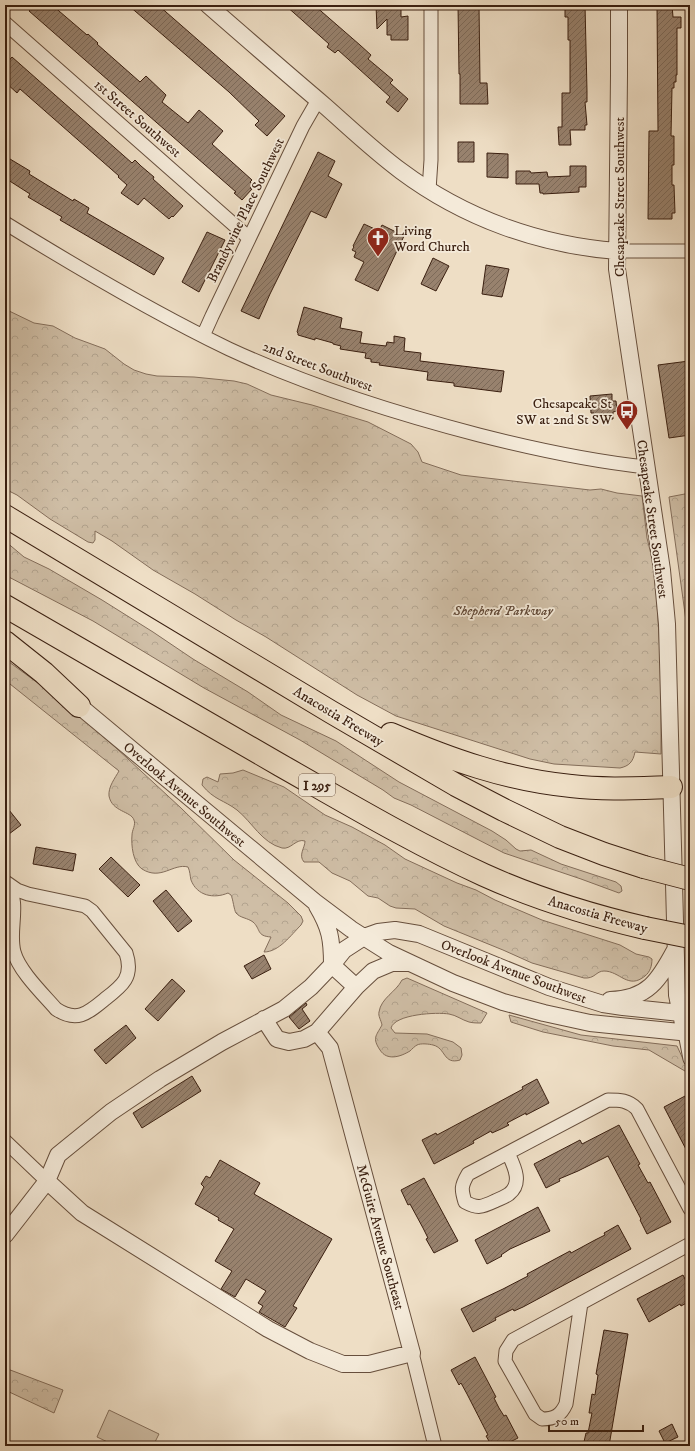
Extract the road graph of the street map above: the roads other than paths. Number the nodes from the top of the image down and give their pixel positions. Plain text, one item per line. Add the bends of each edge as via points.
1 (208, 5) edge
2 (431, 5) edge
3 (619, 5) edge
4 (5, 23) edge
5 (318, 100) junction
6 (429, 190) junction
7 (5, 223) edge
8 (249, 238) junction
9 (617, 251) junction
10 (690, 251) edge
11 (203, 336) junction
12 (646, 467) junction
13 (5, 516) edge
14 (5, 606) edge
15 (5, 642) edge
16 (5, 651) edge
17 (232, 652) junction
18 (79, 706) junction
19 (671, 787) junction
20 (690, 879) edge
21 (6, 882) edge
22 (315, 902) junction
23 (364, 937) junction
24 (683, 943) edge
25 (410, 963) junction
26 (332, 965) junction
27 (356, 987) junction
28 (590, 1000) junction
29 (685, 1014) edge
30 (264, 1019) junction
31 (317, 1032) junction
32 (688, 1035) edge
33 (690, 1059) edge
34 (5, 1142) edge
35 (508, 1154) junction
36 (47, 1181) junction
37 (690, 1209) edge
38 (5, 1235) edge
39 (690, 1244) edge
40 (581, 1303) junction
41 (412, 1353) junction
42 (435, 1446) edge

1 - 5 street
2 - 6 street
3 - 9 street, Chesapeake Street Southwest
4 - 8 street, 1st Street Southwest
5 - 6 street via 371,148
5 - 8 street, Brandywine Place Southwest
6 - 9 street via 478,217 515,231 557,242
7 - 11 street, 2nd Street Southwest via 115,289
8 - 11 street, Brandywine Place Southwest
9 - 10 street
9 - 12 street, Chesapeake Street Southwest via 619,285
11 - 12 street, 2nd Street Southwest via 302,379 418,419 533,448
12 - 19 street, Chesapeake Street Southwest via 662,570 667,624
13 - 17 highway, Anacostia Freeway
14 - 24 highway, Anacostia Freeway / I 295, bridge via 331,794 432,849 485,875 544,899 645,928
15 - 18 highway via 44,673
16 - 18 street, Overlook Avenue Southwest
17 - 19 highway via 371,725 441,755 485,770 533,781 572,786
17 - 20 highway, Anacostia Freeway, bridge via 480,798 571,841 644,867
18 - 22 street, Overlook Avenue Southwest
19 - 24 street, Chesapeake Street Southwest
21 - 21 street via 14,898 12,942 16,958 21,968 56,1009 74,1016 88,1013 121,987 128,975 129,960 92,911 81,904 22,893
22 - 23 street, Overlook Avenue Southwest
22 - 26 street via 329,928
23 - 25 street, Overlook Avenue Southwest
23 - 26 street via 344,950
23 - 28 street, Overlook Avenue Southwest via 390,930 419,934 549,987
24 - 28 street via 661,976 648,990 623,999
24 - 29 street, Chesapeake Street Southwest via 677,995
25 - 27 street via 392,963 379,968
25 - 32 street, Overlook Avenue Southwest via 459,985 523,1008 597,1024
26 - 27 street
26 - 30 street via 301,996 284,1009
27 - 31 street
28 - 29 street, Overlook Avenue Southwest via 623,1007
29 - 32 street, Chesapeake Street Southwest
30 - 31 street via 277,1039 289,1042
30 - 36 street via 160,1079 111,1112 58,1155
31 - 41 street, McGuire Avenue Southeast via 330,1048
32 - 33 street
34 - 36 street
35 - 35 street via 468,1174 462,1183 465,1202 481,1207 509,1195 514,1188 516,1169
35 - 37 street via 608,1100 629,1102 637,1109
36 - 38 street
36 - 41 street via 82,1213 268,1328 310,1351 343,1364 369,1364
39 - 40 street
40 - 40 street via 566,1404 563,1412 556,1418 542,1419 535,1414 505,1361 506,1351 513,1340
41 - 42 street, McGuire Avenue Southeast

